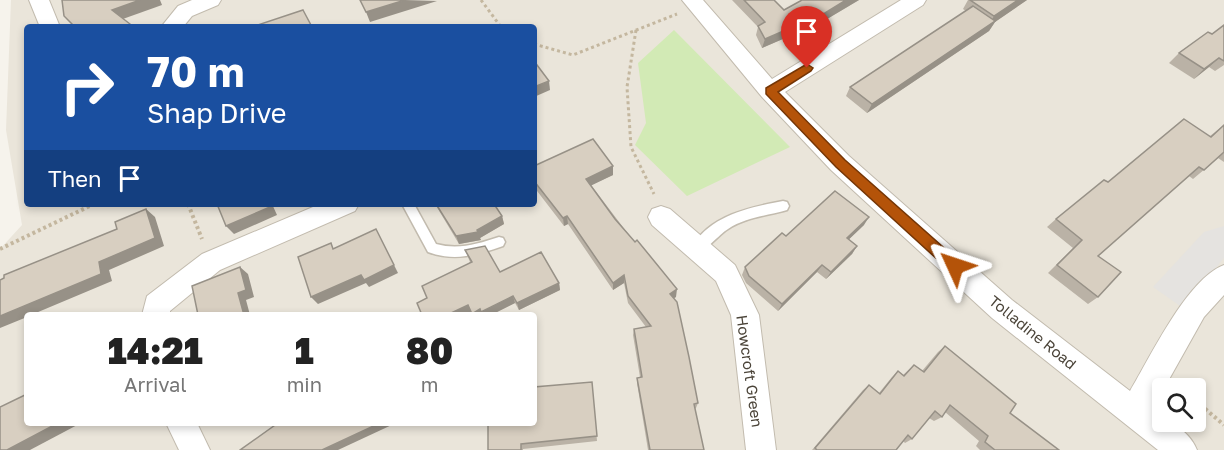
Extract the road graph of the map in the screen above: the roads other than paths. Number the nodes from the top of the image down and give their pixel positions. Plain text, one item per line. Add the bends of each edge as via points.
1 (39, 0) edge
2 (211, 0) edge
3 (916, 0) edge
4 (694, 3) edge
5 (49, 24) edge
6 (174, 24) edge
7 (770, 91) junction
8 (783, 206) dead end
9 (339, 207) edge
10 (410, 207) edge
11 (661, 217) road end
12 (500, 242) dead end
13 (698, 249) junction
14 (1224, 277) edge
15 (156, 312) edge
16 (1134, 413) junction
17 (183, 426) edge
18 (195, 450) edge
19 (761, 450) edge
20 (1182, 450) edge

1 - 5 street
2 - 6 street via 186,11
3 - 7 street
4 - 7 street, Tolladine Road
7 - 16 street, Tolladine Road via 840,163 1002,309
8 - 13 lane via 739,217 718,227
9 - 15 street via 211,262 157,305
10 - 12 lane via 432,248 464,254
11 - 13 street, Howcroft Green
13 - 19 street, Howcroft Green via 726,273 745,315
14 - 16 street via 1194,308
16 - 20 street, Tolladine Road
17 - 18 street

